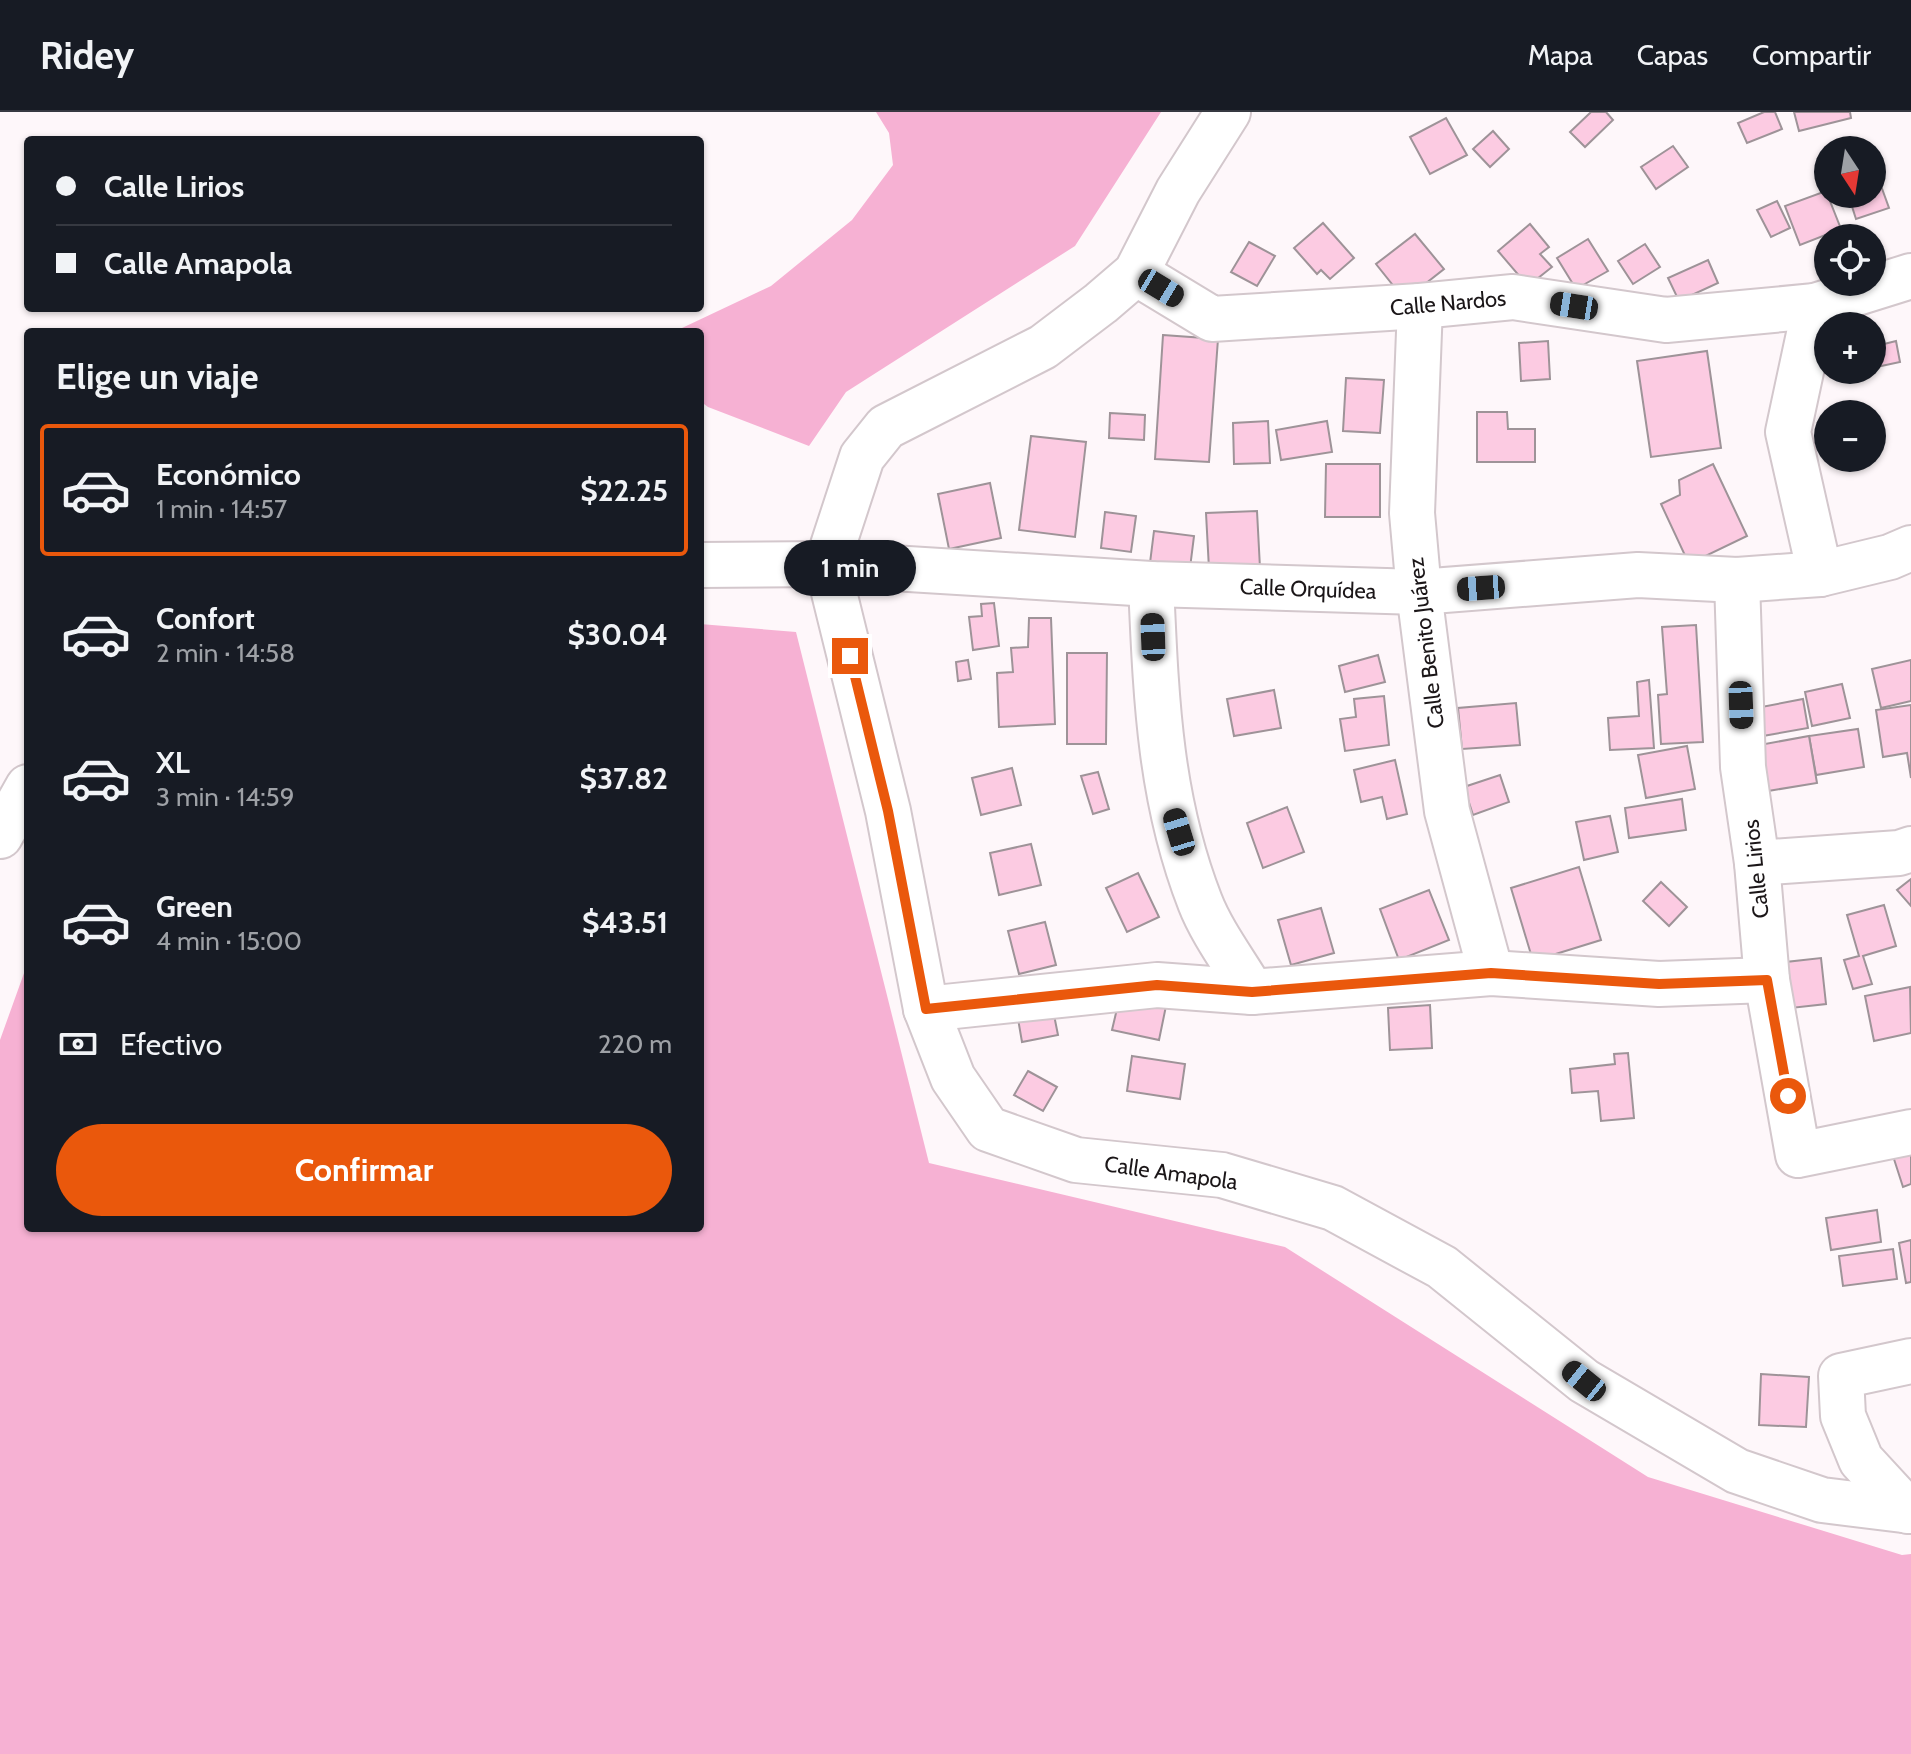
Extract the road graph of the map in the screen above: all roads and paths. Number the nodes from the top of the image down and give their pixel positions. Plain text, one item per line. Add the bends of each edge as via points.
1 (1228, 112) edge
2 (1136, 273) junction
3 (1911, 276) edge
4 (1420, 306) junction
5 (1815, 306) junction
6 (1911, 548) edge
7 (827, 564) junction
8 (704, 565) edge
9 (1820, 574) junction
10 (1737, 580) junction
11 (1151, 584) junction
12 (1419, 592) junction
13 (24, 794) edge
14 (0, 836) edge
15 (1911, 849) edge
16 (1757, 863) junction
17 (1491, 973) junction
18 (1767, 980) junction
19 (1252, 992) junction
20 (926, 1009) junction
21 (1911, 1132) edge
22 (1911, 1361) edge
23 (1909, 1511) edge

1 - 2 street via 1178,191
2 - 4 street, Calle Nardos via 1212,319
2 - 7 street via 1043,347 886,427 862,457
3 - 5 street, Calle Nardos
4 - 5 street, Calle Nardos via 1513,297 1666,320
4 - 12 street, Calle Benito Juárez via 1412,513
5 - 9 street via 1788,432
6 - 9 street, Calle Orquídea
7 - 8 street, Calle Orquídea
7 - 11 street, Calle Orquídea
7 - 20 street, Calle Amapola via 888,811
9 - 10 street, Calle Orquídea
10 - 12 street, Calle Orquídea via 1638,575
10 - 16 street, Calle Lirios via 1743,767
11 - 12 street, Calle Orquídea
11 - 19 street via 1157,717 1171,809 1201,904
12 - 17 street, Calle Benito Juárez via 1447,811
13 - 14 street
15 - 16 street
16 - 18 street, Calle Lirios
17 - 18 street via 1659,984
17 - 19 street
18 - 21 street, Calle Lirios via 1798,1155
19 - 20 street via 1157,985
20 - 23 street, Calle Amapola via 953,1078 988,1129 1076,1160 1222,1175 1333,1208 1442,1267 1584,1381 1737,1471 1822,1500
22 - 23 street via 1841,1376 1843,1416 1861,1460

